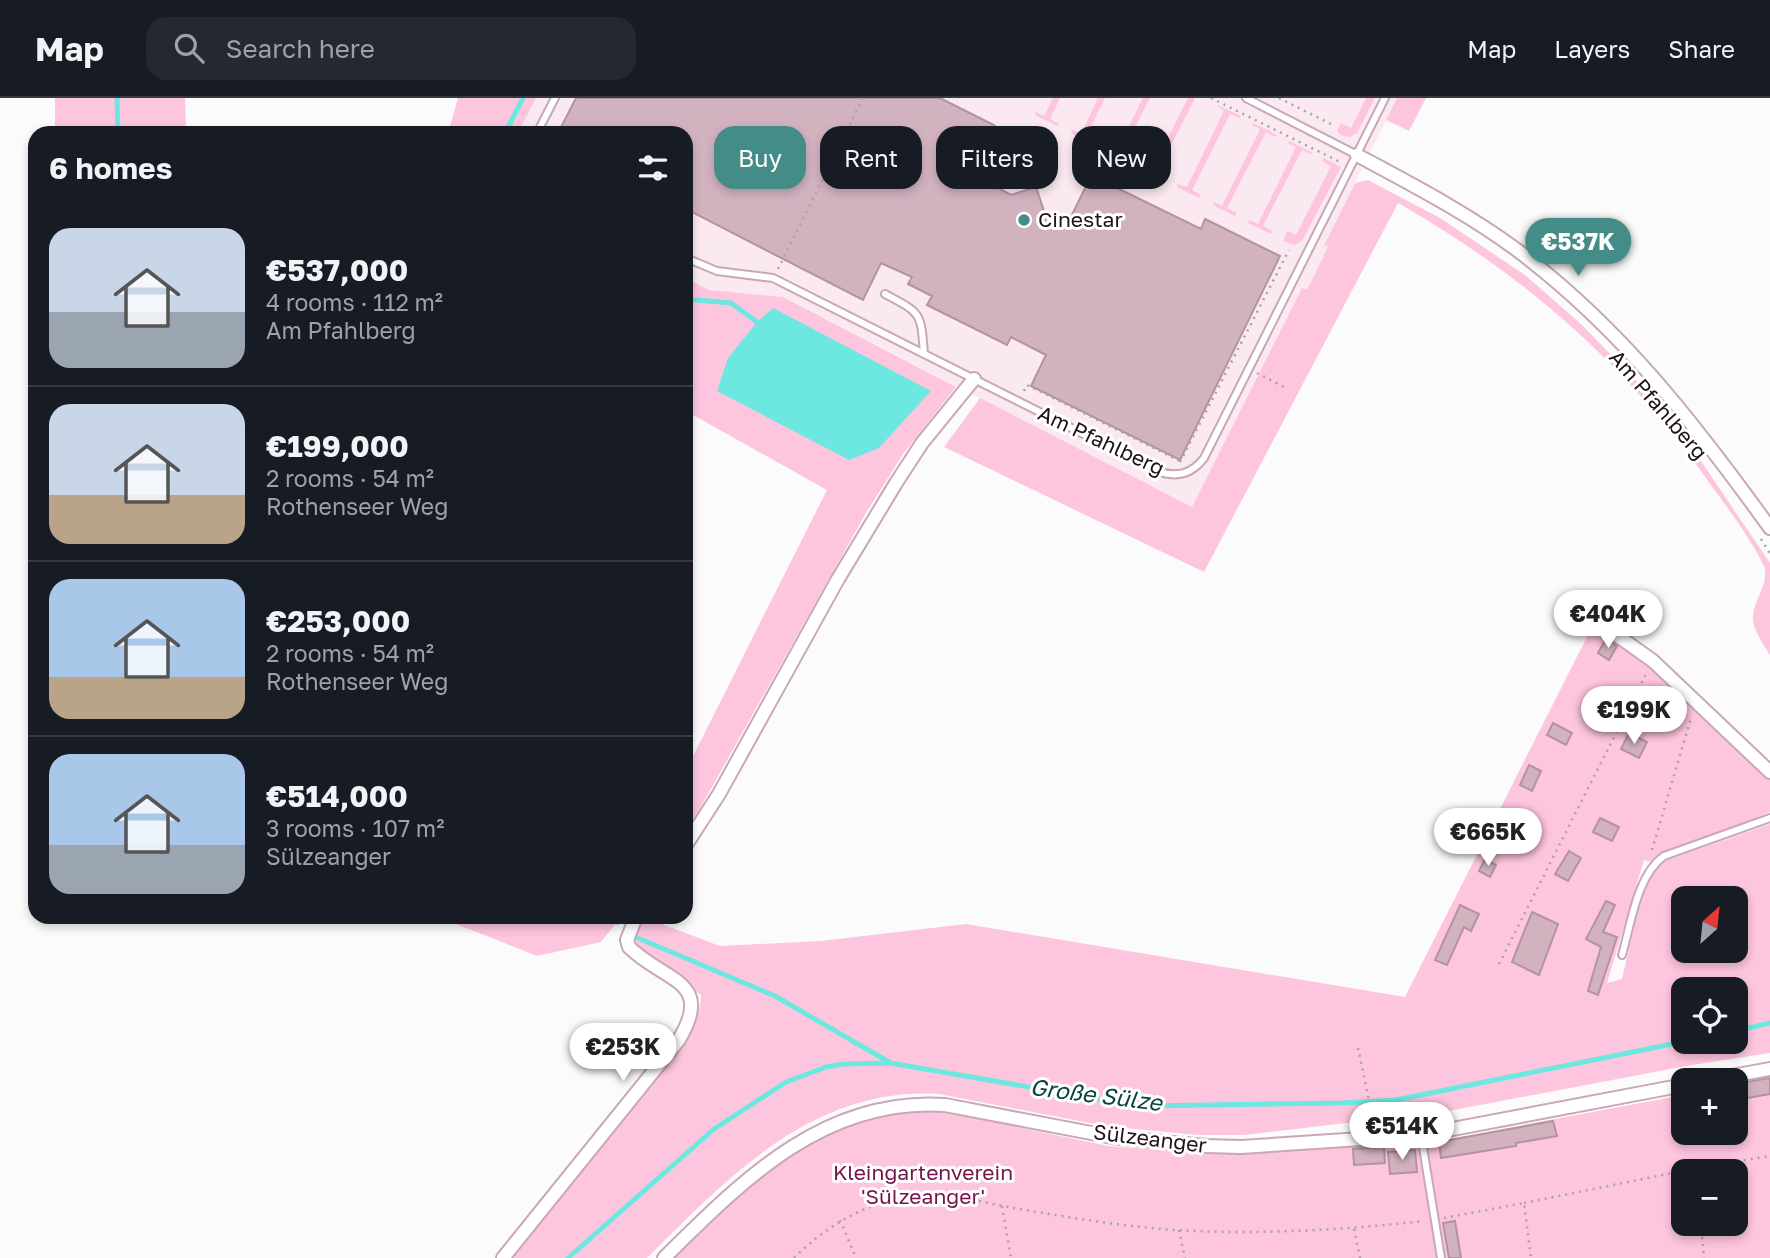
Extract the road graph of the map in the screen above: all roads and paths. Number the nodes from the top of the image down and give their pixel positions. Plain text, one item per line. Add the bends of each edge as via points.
1 (555, 98) edge
2 (863, 98) edge
3 (1211, 98) edge
4 (1246, 98) edge
5 (1279, 98) edge
6 (1385, 98) edge
7 (1334, 125) dead end
8 (541, 126) edge
9 (1357, 155) junction
10 (1351, 167) junction
11 (1289, 250) dead end
12 (693, 261) edge
13 (773, 278) junction
14 (885, 294) dead end
15 (924, 354) junction
16 (1249, 369) junction
17 (974, 379) junction
18 (1288, 389) dead end
19 (1018, 402) junction
20 (1181, 461) junction
21 (1194, 468) junction
22 (1173, 475) junction
23 (1770, 528) edge
24 (1760, 538) dead end
25 (1770, 554) edge
26 (1618, 636) dead end
27 (1653, 661) junction
28 (1695, 703) junction
29 (1770, 772) edge
30 (1770, 818) edge
31 (693, 834) edge
32 (1650, 857) dead end
33 (633, 924) edge
34 (1622, 955) dead end
35 (1499, 964) dead end
36 (1358, 1048) dead end
37 (1770, 1069) edge
38 (1748, 1073) edge
39 (1671, 1087) edge
40 (1374, 1121) dead end
41 (1421, 1135) junction
42 (1770, 1156) edge
43 (1748, 1160) edge
44 (1671, 1174) edge
45 (1524, 1203) junction
46 (1002, 1206) junction
47 (1434, 1219) junction
48 (840, 1220) junction
49 (1354, 1228) junction
50 (1179, 1230) junction
51 (1702, 1236) edge
52 (503, 1258) edge
53 (664, 1258) edge
54 (794, 1258) edge
55 (856, 1258) edge
56 (1011, 1258) edge
57 (1185, 1258) edge
58 (1360, 1258) edge
59 (1441, 1258) edge
60 (1531, 1258) edge
61 (1704, 1258) edge

1 - 8 lane
2 - 13 path
3 - 10 path
4 - 9 lane, Am Pfahlberg
5 - 7 path
6 - 9 lane, Am Pfahlberg
9 - 10 lane, Am Pfahlberg
9 - 23 street, Am Pfahlberg via 1485,228 1585,306 1674,399
10 - 16 lane, Am Pfahlberg
11 - 20 path
12 - 13 lane, Am Pfahlberg via 717,271
13 - 15 lane, Am Pfahlberg
14 - 15 lane via 917,313
15 - 17 lane, Am Pfahlberg
16 - 18 path
16 - 21 lane, Am Pfahlberg via 1204,458
17 - 19 lane, Am Pfahlberg
17 - 31 street via 896,483
19 - 20 path via 1027,386
19 - 22 lane, Am Pfahlberg
20 - 21 path
20 - 22 path
21 - 22 lane, Am Pfahlberg
24 - 25 path
26 - 27 street
27 - 28 street
27 - 35 path
28 - 29 street
28 - 32 path
30 - 34 lane via 1657,861 1645,876
33 - 52 street via 627,940 631,950 691,996 688,1023
36 - 40 path
37 - 38 street
39 - 41 street, Sülzeanger
41 - 47 lane
41 - 53 street, Sülzeanger via 1206,1146 1112,1137 945,1105 897,1107 829,1126 788,1148 727,1196
42 - 43 path
44 - 45 path
45 - 47 path
45 - 60 path
46 - 48 path via 922,1195 877,1204
46 - 50 path
46 - 56 path
47 - 49 path
47 - 59 lane
48 - 54 path
48 - 55 path
49 - 50 path
49 - 58 path
50 - 57 path
51 - 61 path

